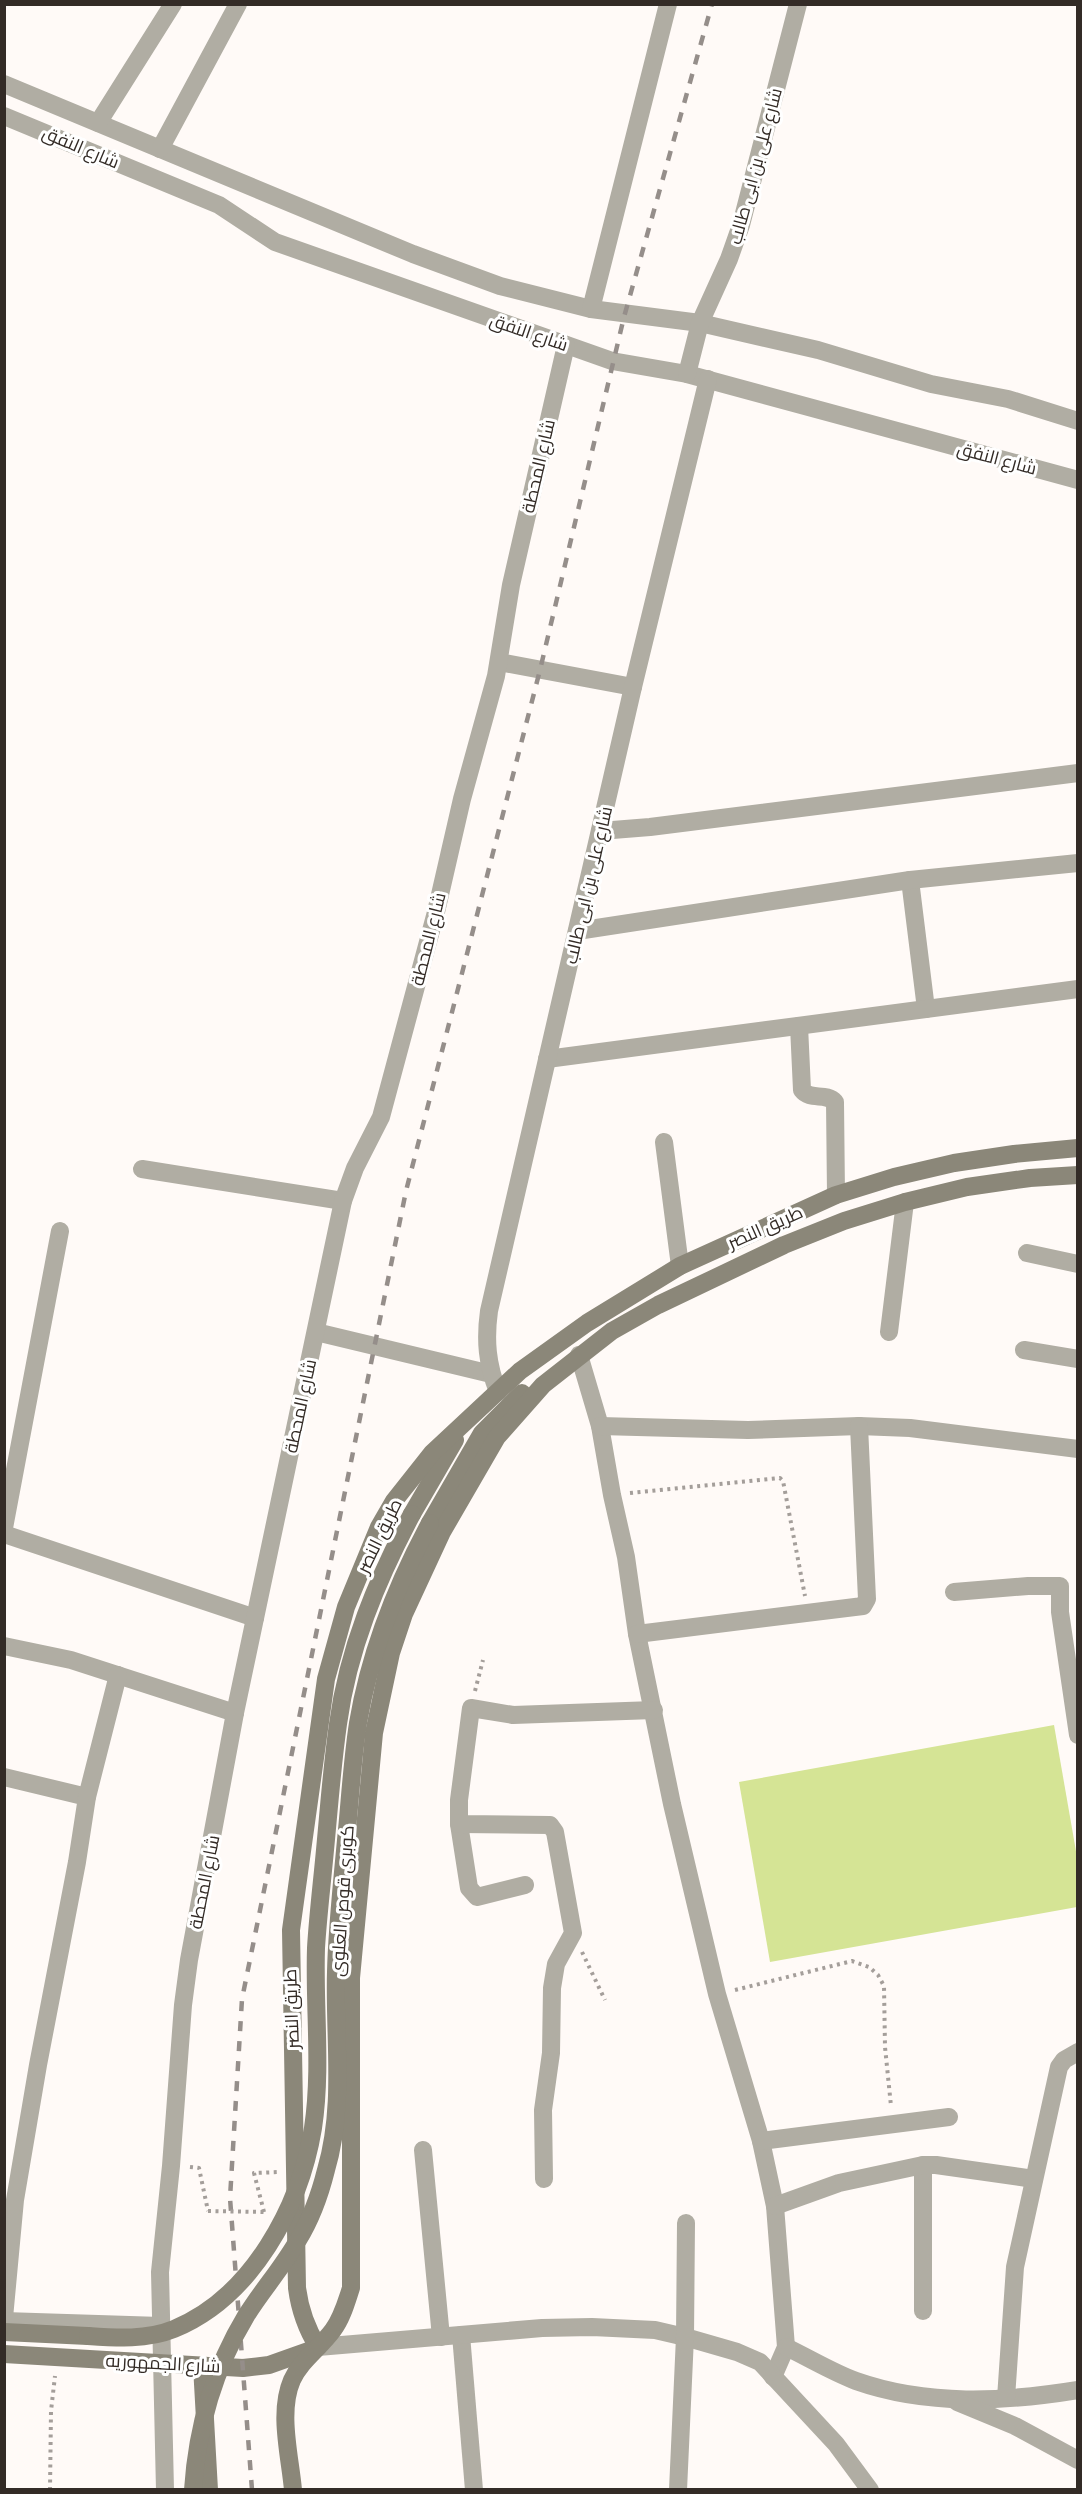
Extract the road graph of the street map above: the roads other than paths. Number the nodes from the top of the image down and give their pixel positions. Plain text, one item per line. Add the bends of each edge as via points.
1 (173, 4) edge
2 (238, 4) edge
3 (668, 4) edge
4 (798, 4) edge
5 (4, 84) edge
6 (4, 116) edge
7 (98, 123) junction
8 (160, 149) junction
9 (591, 309) junction
10 (700, 323) junction
11 (566, 345) junction
12 (687, 374) junction
13 (708, 380) junction
14 (1077, 421) edge
15 (1077, 480) edge
16 (499, 662) junction
17 (633, 687) junction
18 (1077, 773) edge
19 (600, 831) junction
20 (1077, 863) edge
21 (910, 880) junction
22 (577, 931) junction
23 (1077, 989) edge
24 (926, 1009) junction
25 (800, 1026) junction
26 (547, 1059) junction
27 (664, 1142) dead end
28 (1077, 1148) edge
29 (142, 1169) dead end
30 (1077, 1175) edge
31 (836, 1195) junction
32 (343, 1201) junction
33 (905, 1202) junction
34 (60, 1231) dead end
35 (1027, 1253) dead end
36 (1077, 1264) edge
37 (680, 1266) junction
38 (316, 1332) junction
39 (889, 1332) dead end
40 (1024, 1350) dead end
41 (579, 1355) junction
42 (1077, 1359) edge
43 (491, 1374) junction
44 (498, 1392) junction
45 (465, 1423) junction
46 (600, 1426) junction
47 (859, 1426) junction
48 (1077, 1449) edge
49 (4, 1528) edge
50 (4, 1534) edge
51 (1069, 1588) edge
52 (954, 1592) dead end
53 (255, 1618) junction
54 (637, 1634) junction
55 (4, 1646) edge
56 (118, 1675) junction
57 (654, 1710) junction
58 (236, 1713) junction
59 (1077, 1735) edge
60 (4, 1777) edge
61 (87, 1797) junction
62 (459, 1824) junction
63 (525, 1885) dead end
64 (1077, 2052) edge
65 (949, 2117) dead end
66 (761, 2141) junction
67 (423, 2150) dead end
68 (923, 2165) junction
69 (544, 2178) dead end
70 (1034, 2179) junction
71 (775, 2206) junction
72 (686, 2223) dead end
73 (923, 2311) dead end
74 (4, 2319) edge
75 (161, 2326) junction
76 (4, 2332) edge
77 (461, 2335) junction
78 (441, 2337) junction
79 (685, 2337) junction
80 (318, 2347) junction
81 (786, 2347) junction
82 (4, 2354) edge
83 (162, 2364) junction
84 (202, 2366) junction
85 (773, 2377) junction
86 (1077, 2390) edge
87 (1006, 2398) junction
88 (952, 2400) junction
89 (1077, 2460) edge
90 (165, 2490) edge
91 (193, 2490) edge
92 (209, 2490) edge
93 (293, 2490) edge
94 (474, 2490) edge
95 (678, 2490) edge
96 (870, 2490) edge

1 - 7 street
2 - 8 street
3 - 9 street
4 - 10 street, شارع على بن ابى طالب via 741,225
5 - 7 street, شارع النفق
6 - 11 street, شارع النفق via 219,205 275,242
7 - 8 street, شارع النفق
8 - 9 street, شارع النفق via 456,272
9 - 10 street, شارع النفق
10 - 12 street, شارع على بن ابى طالب
10 - 14 street, شارع النفق via 831,353 931,384 1008,399
11 - 12 street, شارع النفق via 612,361
11 - 16 street, شارع المحطة via 511,585
12 - 13 street, شارع النفق
13 - 15 street, شارع النفق
13 - 17 street, شارع على بن ابى طالب
16 - 17 street
16 - 32 street, شارع المحطة via 387,1098
17 - 19 street, شارع على بن ابى طالب
18 - 19 street
19 - 22 street, شارع على بن ابى طالب
20 - 21 street
21 - 22 street
21 - 24 street
22 - 26 street, شارع على بن ابى طالب
23 - 24 street
24 - 25 street
25 - 26 street
25 - 31 street via 802,1090 835,1102
26 - 43 street, شارع على بن ابى طالب via 489,1311 486,1342
27 - 37 street
28 - 31 street, طريق النصر via 954,1163
29 - 32 street
30 - 33 street, طريق النصر via 967,1187
31 - 37 street, طريق النصر
32 - 38 street, شارع المحطة
33 - 39 street
33 - 41 street, طريق النصر via 784,1245 658,1305
34 - 49 street
35 - 36 street
37 - 44 street, طريق النصر via 587,1323 520,1371
38 - 43 street
38 - 53 street, شارع المحطة
40 - 42 street
41 - 46 street
41 - 80 street, طريق النصر via 543,1385 497,1437 442,1532 404,1614 391,1653 374,1733 353,1947 351,2288 333,2330
41 - 91 street, كوبرى قوص العلوى, bridge via 522,1393 482,1433 430,1523 392,1600 378,1640 358,1724 337,1940 336,2091 327,2168 298,2240 246,2316 213,2386 202,2423
43 - 44 street, شارع على بن ابى طالب
44 - 45 street, طريق النصر
45 - 76 street, كوبرى قوص العلوى, bridge via 412,1514 373,1593 358,1635 338,1722 317,1940 313,2127 304,2168 289,2207 269,2244 243,2278 212,2308 174,2329 131,2339
45 - 80 street, طريق النصر via 412,1476 379,1527 346,1607 319,1716 290,1963 297,2288 299,2309
46 - 47 street via 748,1430
46 - 54 street
47 - 48 street via 910,1428
47 - 54 street via 866,1603 863,1606
50 - 53 street
51 - 52 street via 1028,1586
51 - 59 street via 1060,1612
53 - 58 street, شارع المحطة
54 - 57 street
55 - 56 street
56 - 58 street
56 - 61 street
57 - 62 street via 513,1715 471,1708
57 - 66 street via 717,1994
58 - 75 street, شارع المحطة via 183,2005 160,2272
60 - 61 street
61 - 74 street via 15,2200
62 - 63 street via 469,1888 477,1897
62 - 69 street via 550,1825 555,1832 573,1933 556,1964 552,1988 551,2053 543,2110
64 - 70 street via 1059,2067
65 - 66 street
66 - 71 street
67 - 78 street
68 - 70 street
68 - 71 street via 839,2183
68 - 73 street
70 - 87 street via 1015,2267
71 - 81 street
72 - 79 street
74 - 75 street
75 - 83 street, شارع المحطة
77 - 78 street
77 - 79 street via 592,2327 655,2330
77 - 94 street
78 - 80 street
79 - 85 street via 760,2362
79 - 95 street
80 - 84 street, شارع الجمهوريه via 269,2365
80 - 93 street, طريق النصر via 292,2380 286,2400
81 - 85 street
81 - 88 street via 855,2380 904,2394
82 - 83 street, شارع الجمهوريه
83 - 84 street, شارع الجمهوريه
83 - 90 street, شارع المحطة
84 - 92 street
85 - 96 street via 836,2444
86 - 87 street
87 - 88 street
88 - 89 street via 1015,2426

